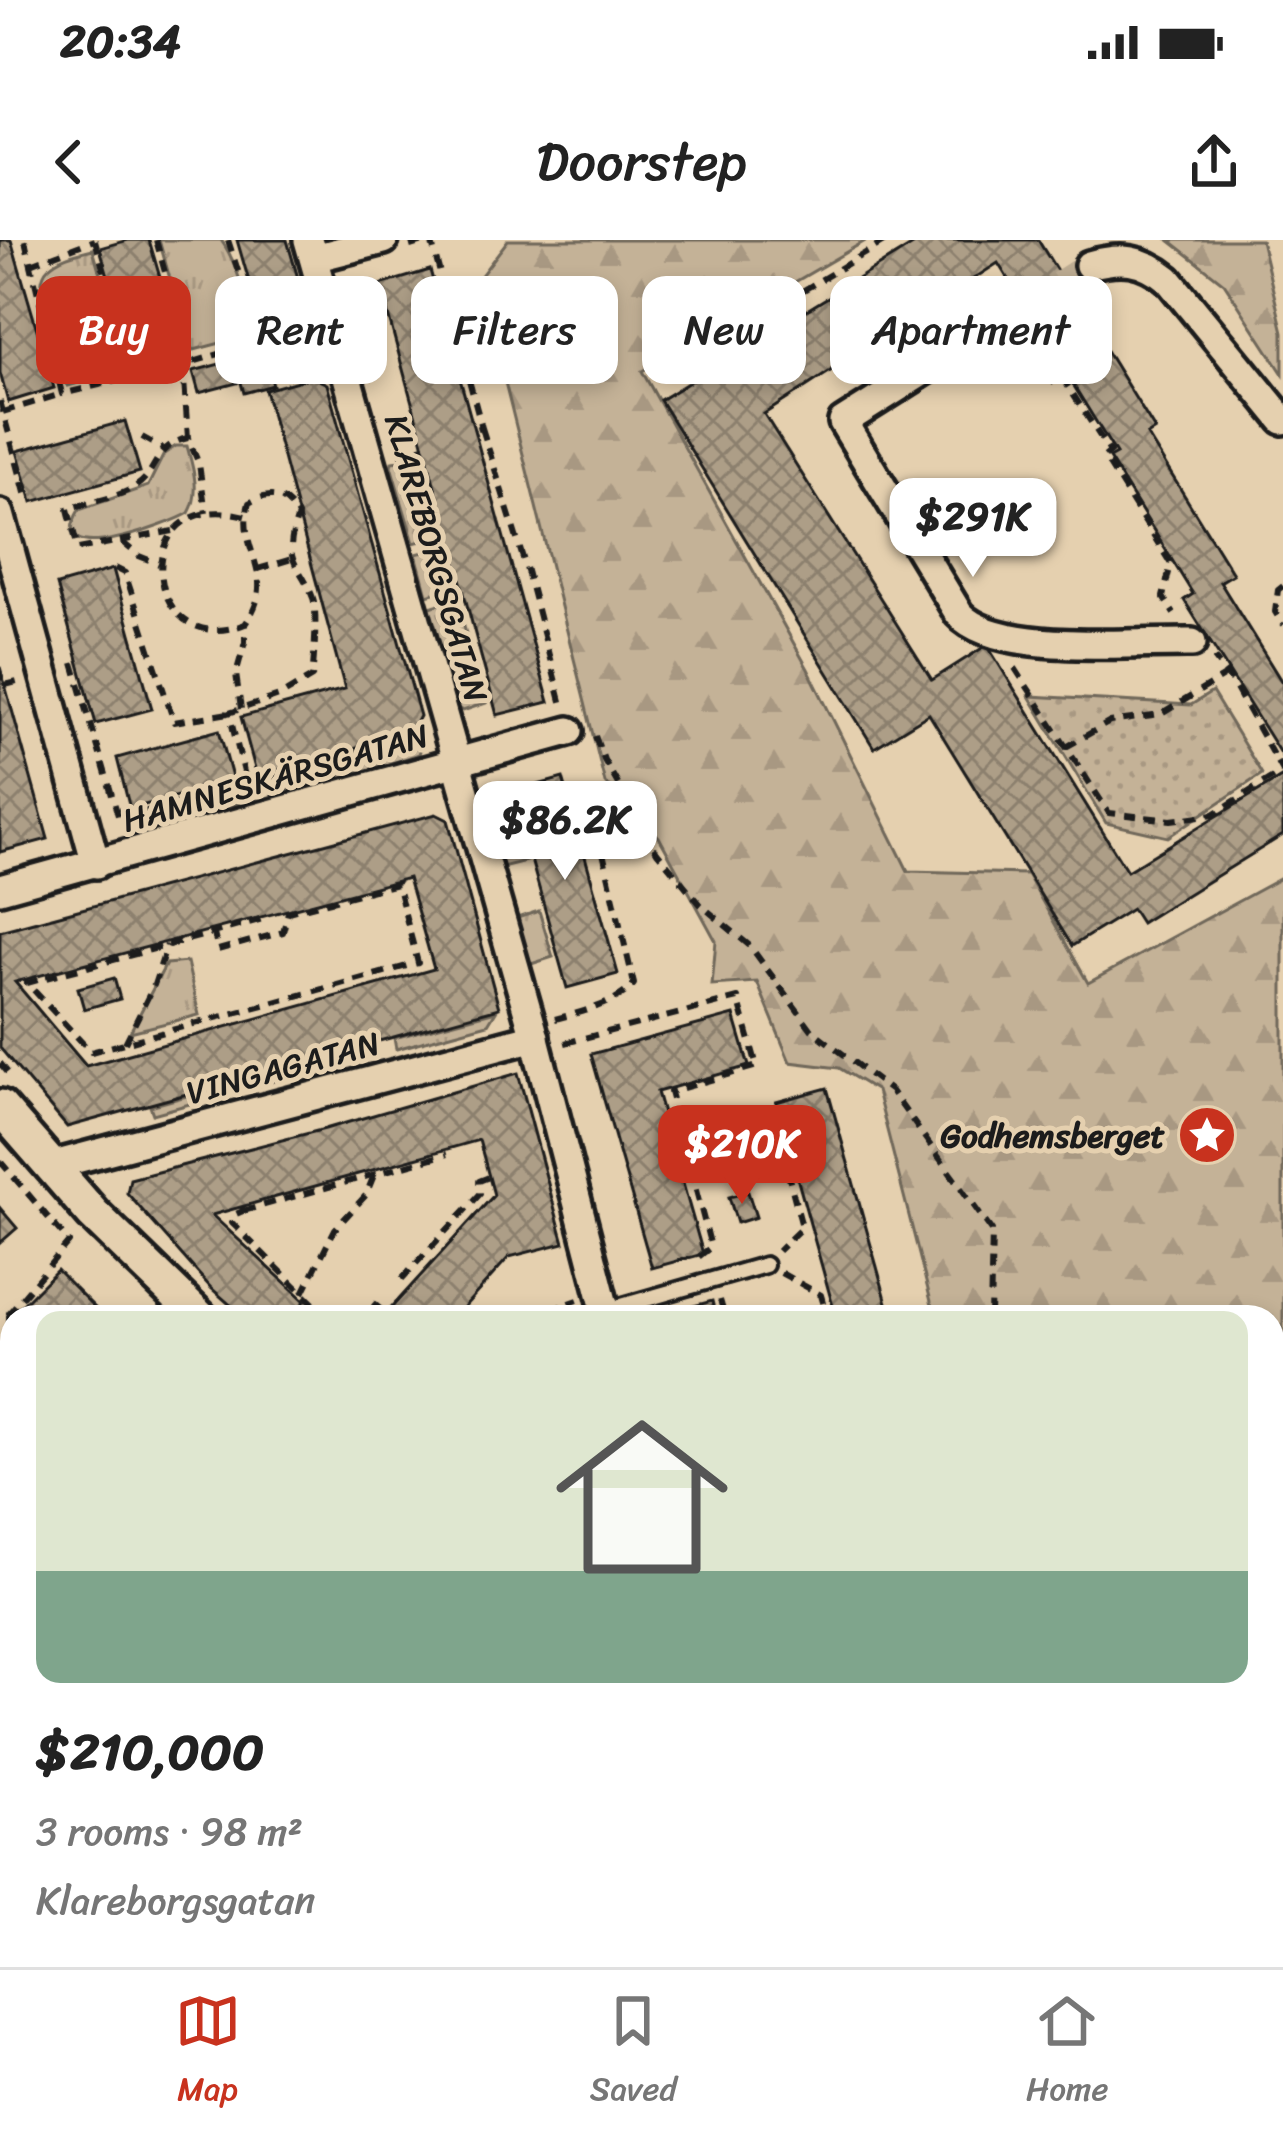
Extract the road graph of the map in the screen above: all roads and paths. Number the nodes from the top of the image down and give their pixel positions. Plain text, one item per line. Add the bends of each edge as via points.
1 (25, 240) edge
2 (91, 240) edge
3 (156, 240) edge
4 (228, 240) edge
5 (384, 240) edge
6 (431, 240) edge
7 (887, 240) edge
8 (311, 249) edge
9 (31, 264) junction
10 (1089, 265) tunnel mouth
11 (102, 276) edge
12 (165, 276) edge
13 (240, 276) edge
14 (806, 288) edge
15 (104, 384) edge
16 (187, 384) edge
17 (908, 384) edge
18 (1066, 384) edge
19 (62, 394) junction
20 (3, 412) dead end
21 (1283, 420) edge
22 (142, 437) dead end
23 (188, 438) junction
24 (424, 447) dead end
25 (163, 449) junction
26 (384, 459) dead end
27 (206, 513) junction
28 (0, 514) edge
29 (245, 516) junction
30 (173, 531) junction
31 (122, 542) junction
32 (292, 559) junction
33 (159, 564) junction
34 (115, 568) dead end
35 (258, 569) junction
36 (1283, 586) edge
37 (245, 624) junction
38 (1283, 625) edge
39 (1000, 638) junction
40 (1192, 643) junction
41 (1228, 674) junction
42 (16, 682) dead end
43 (5, 685) dead end
44 (241, 709) junction
45 (229, 713) junction
46 (435, 730) dead end
47 (569, 731) junction
48 (1066, 746) junction
49 (458, 764) junction
50 (247, 784) junction
51 (118, 819) dead end
52 (599, 840) dead end
53 (96, 864) junction
54 (0, 889) edge
55 (263, 919) dead end
56 (213, 932) junction
57 (167, 945) junction
58 (307, 993) junction
59 (310, 1004) dead end
60 (538, 1037) junction
61 (124, 1043) junction
62 (0, 1063) edge
63 (7, 1094) edge
64 (771, 1110) dead end
65 (447, 1154) dead end
66 (0, 1161) edge
67 (50, 1166) junction
68 (374, 1175) junction
69 (490, 1177) dead end
70 (679, 1264) dead end
71 (765, 1265) junction
72 (402, 1279) dead end
73 (303, 1294) junction
74 (19, 1305) edge
75 (187, 1305) edge
76 (315, 1305) edge
77 (599, 1305) edge
78 (625, 1305) edge
79 (824, 1305) edge
80 (990, 1305) edge

1 - 9 path
2 - 9 path
2 - 11 path
3 - 12 path
4 - 13 path
5 - 8 street
6 - 47 path
7 - 14 path
8 - 49 street, KLAREBORGSGATAN
9 - 19 path
10 - 21 street via 1116,257 1152,266
15 - 19 path
16 - 23 path
17 - 39 street via 843,422 959,614
18 - 40 path via 1171,564 1163,597
19 - 20 path
22 - 25 path
23 - 25 path
23 - 27 path
24 - 26 path
25 - 31 path via 134,488 68,509 78,549
27 - 29 path
27 - 30 path
28 - 53 street
29 - 32 path via 264,495 290,502 298,516
29 - 35 path
30 - 31 path
30 - 33 path
31 - 33 path
32 - 35 path
32 - 44 path via 316,603 312,676
33 - 37 path via 178,614 210,631
34 - 45 path via 125,573 174,722
35 - 37 path via 261,593
36 - 38 path via 1275,611
37 - 44 path via 236,674
39 - 40 street
39 - 48 path
40 - 41 path
41 - 48 path via 1160,715 1110,722
41 - 48 path via 1282,771 1214,814 1171,820 1109,812
42 - 43 path
44 - 45 path
45 - 50 path
46 - 50 path
47 - 49 street, HAMNESKÄRSGATAN
47 - 80 path via 596,736 657,852 750,946 812,1030 891,1091 992,1231
49 - 53 street, HAMNESKÄRSGATAN
49 - 60 street, KLAREBORGSGATAN
50 - 51 path
52 - 60 path via 634,984
53 - 54 street, HAMNESKÄRSGATAN
55 - 56 path
56 - 57 path
56 - 58 path via 218,950 283,932 288,912 397,884 418,963
57 - 61 path
57 - 61 path via 27,983 91,1052
58 - 59 path
58 - 61 path
60 - 67 street, VINGAGATAN
60 - 70 path via 738,998 757,1066 670,1092 712,1247
60 - 77 street, KLAREBORGSGATAN
62 - 63 path
63 - 67 street
64 - 71 path via 802,1227
65 - 68 path
66 - 74 path via 69,1242
67 - 75 street
68 - 73 path via 335,1228
68 - 73 path via 234,1214 232,1222
69 - 72 path
71 - 78 lane
71 - 79 path via 821,1295
73 - 76 path

